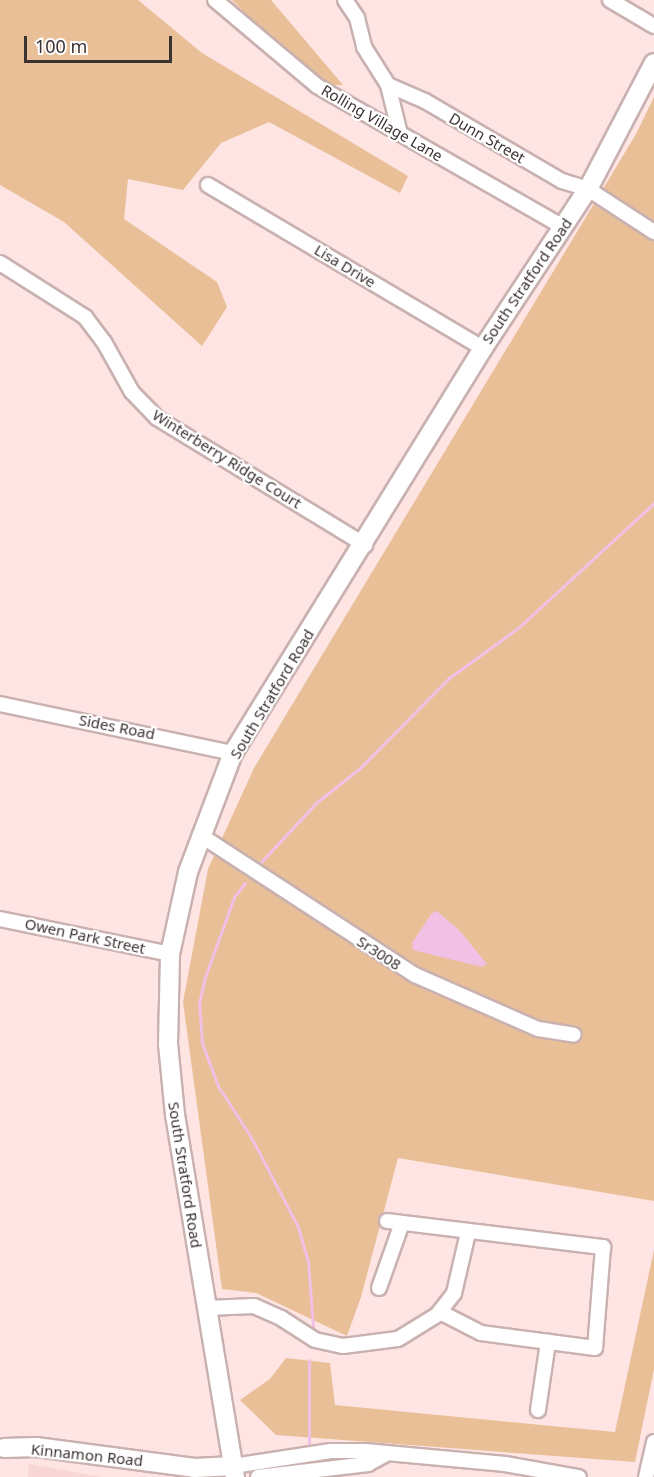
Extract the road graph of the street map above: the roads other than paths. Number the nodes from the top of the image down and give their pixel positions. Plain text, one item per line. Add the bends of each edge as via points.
1 (215, 0) edge
2 (345, 0) edge
3 (610, 0) edge
4 (654, 26) edge
5 (654, 63) edge
6 (387, 85) junction
7 (399, 134) junction
8 (208, 185) dead end
9 (588, 189) junction
10 (562, 227) junction
11 (654, 232) edge
12 (0, 263) edge
13 (483, 348) junction
14 (365, 545) junction
15 (0, 704) edge
16 (233, 753) junction
17 (200, 835) junction
18 (0, 919) edge
19 (170, 954) junction
20 (574, 1035) dead end
21 (387, 1221) dead end
22 (402, 1223) junction
23 (468, 1233) junction
24 (379, 1288) dead end
25 (207, 1308) junction
26 (440, 1312) junction
27 (548, 1342) junction
28 (538, 1410) dead end
29 (654, 1442) edge
30 (2, 1448) edge
31 (332, 1451) junction
32 (384, 1455) junction
33 (333, 1466) junction
34 (234, 1472) edge
35 (175, 1477) edge
36 (258, 1477) edge
37 (579, 1477) edge
38 (646, 1477) edge

1 - 7 street, Rolling Village Lane via 317,86
2 - 6 street via 357,18 364,47
3 - 4 street
5 - 9 main road, South Stratford Road
6 - 7 street
6 - 9 street, Dunn Street via 425,101 562,181
7 - 10 street, Rolling Village Lane
8 - 13 street, Lisa Drive
9 - 10 main road, South Stratford Road
9 - 11 street, Dunn Street
10 - 13 main road, South Stratford Road
12 - 14 street, Winterberry Ridge Court via 85,317 132,392 157,418
13 - 14 main road, South Stratford Road
14 - 16 main road, South Stratford Road
15 - 16 street, Sides Road
16 - 17 main road, South Stratford Road
17 - 19 main road, South Stratford Road
17 - 20 street, Sr3008 via 415,975 538,1029
18 - 19 street, Owen Park Street
19 - 25 main road, South Stratford Road via 168,1044 175,1115
21 - 22 street
22 - 23 street
22 - 24 street
23 - 26 street via 459,1281
23 - 27 street via 603,1247 595,1348
25 - 26 street via 254,1306 315,1340 343,1346 398,1339
25 - 34 main road, South Stratford Road
26 - 27 street via 481,1333
27 - 28 street
29 - 38 street
30 - 34 main road, Kinnamon Road via 36,1447
30 - 35 main road, Kinnamon Road via 34,1458
31 - 32 street, Kinnamon Road
31 - 33 street
31 - 34 street, Kinnamon Road
32 - 33 street, Kinnamon Road via 368,1464
32 - 37 street, Kinnamon Road via 505,1464
33 - 36 street, Kinnamon Road

